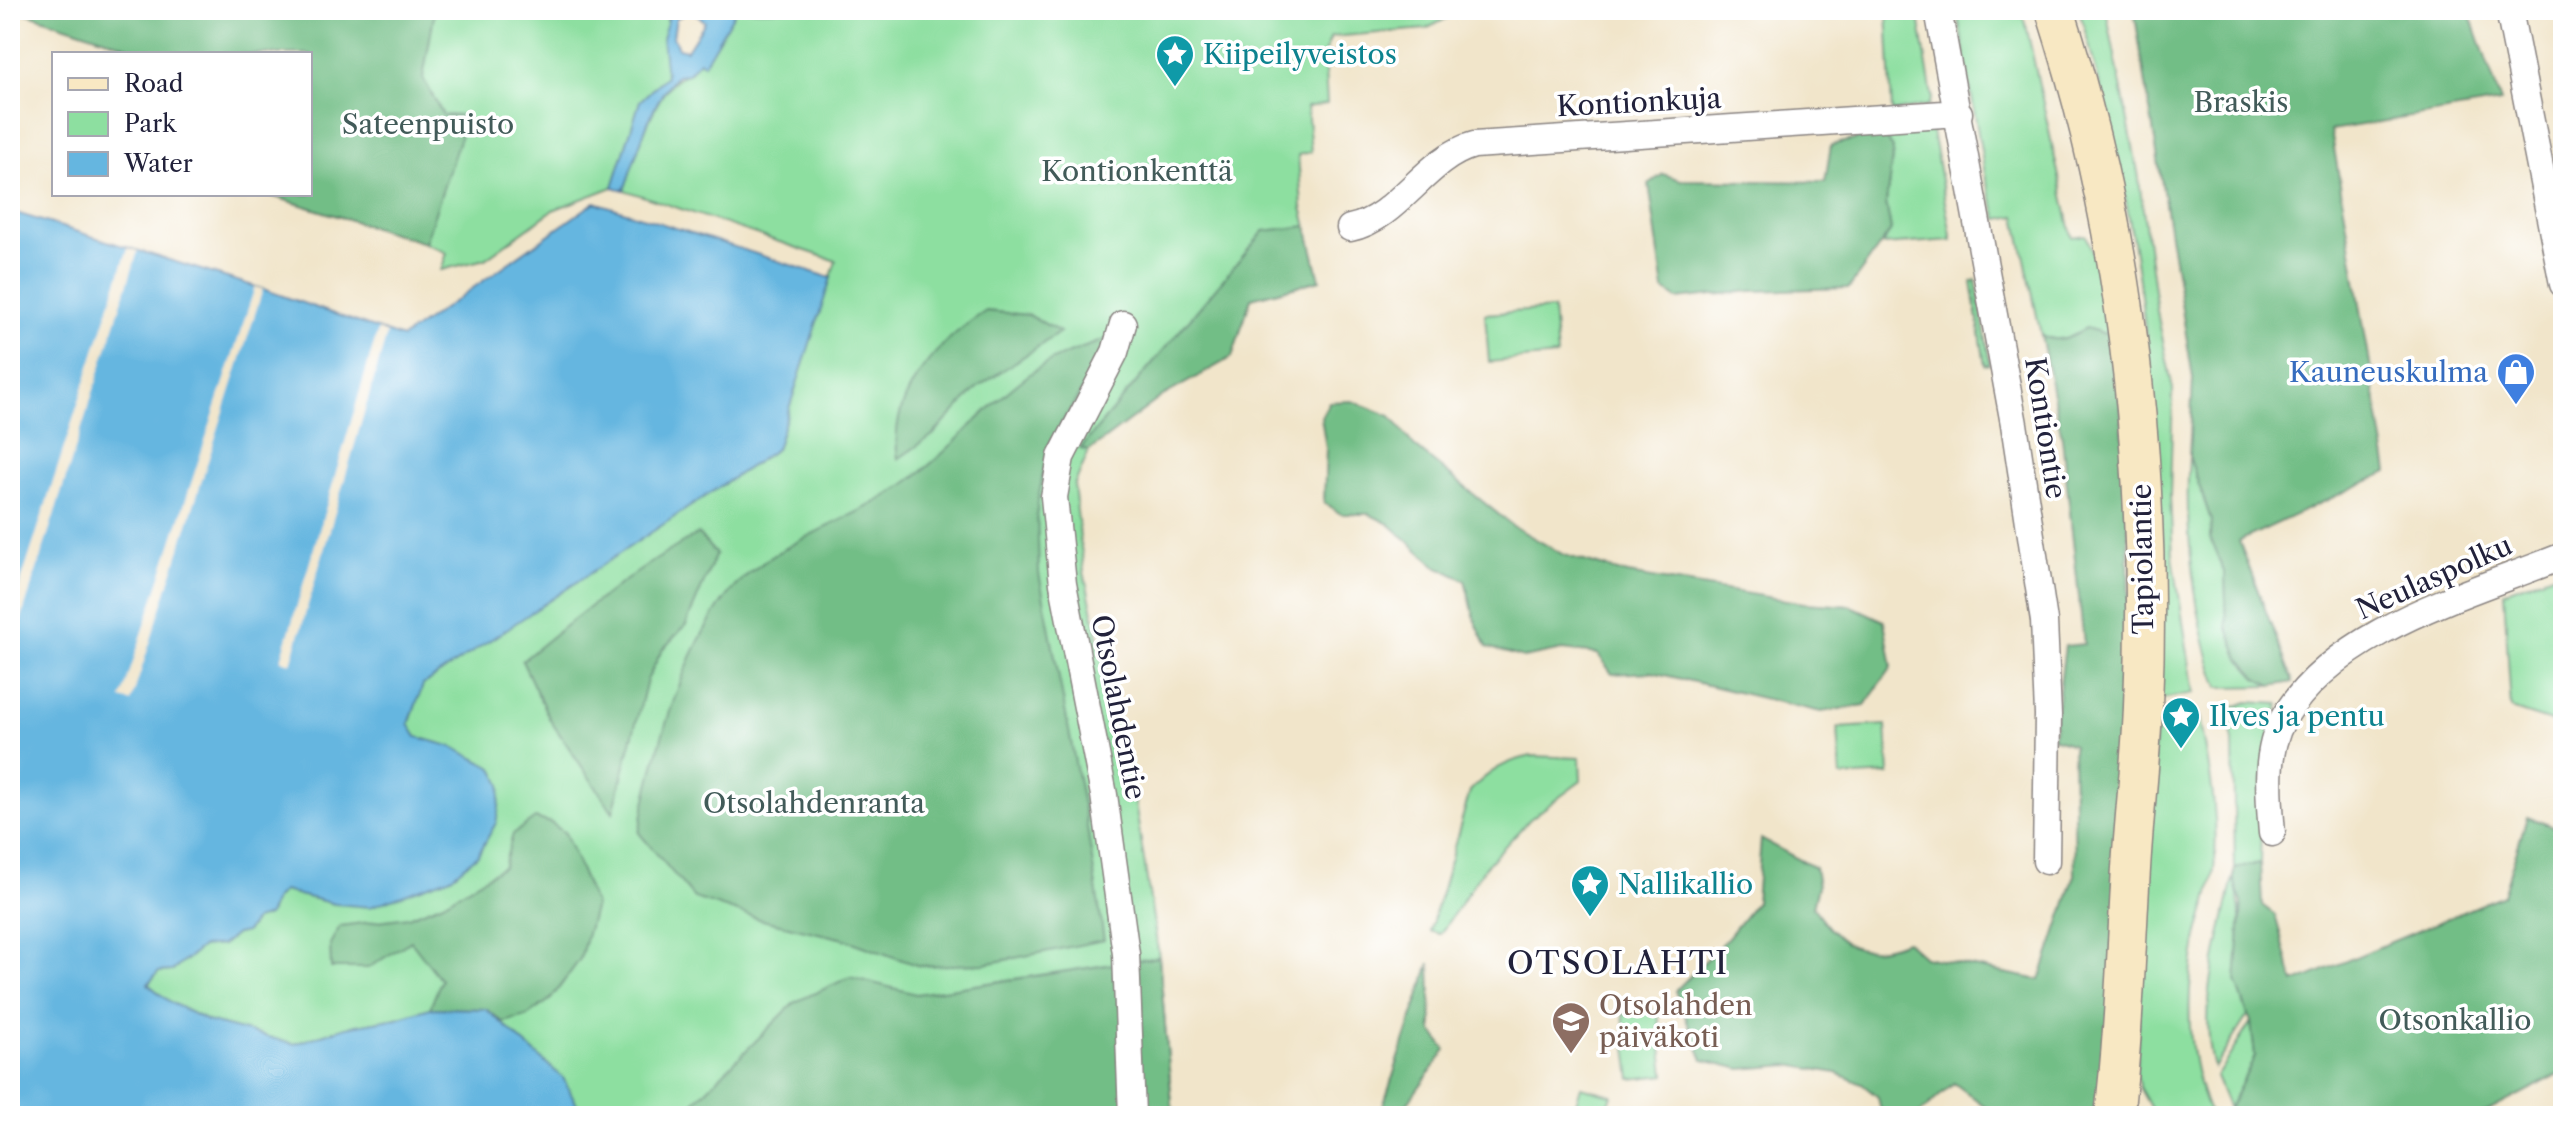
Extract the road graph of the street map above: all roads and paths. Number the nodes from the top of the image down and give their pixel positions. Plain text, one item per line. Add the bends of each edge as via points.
1 (1938, 10) edge
2 (2055, 10) edge
3 (2509, 10) edge
4 (1959, 113) junction
5 (1350, 228) dead end
6 (2563, 284) edge
7 (1123, 324) dead end
8 (2563, 556) edge
9 (2272, 833) dead end
10 (2046, 861) dead end
11 (1132, 1116) edge
12 (2114, 1116) edge

1 - 4 street, Kontiontie
2 - 12 main road, Tapiolantie via 2083,96 2109,205 2137,396 2144,550 2143,707
3 - 6 street
4 - 5 street, Kontionkuja via 1474,145 1424,176 1370,222
4 - 10 street, Kontiontie via 2044,621
7 - 11 street, Otsolahdentie via 1115,352 1061,457 1054,497 1063,584 1104,795 1126,954
8 - 9 street, Neulaspolku via 2388,628 2315,678 2282,720 2274,747 2268,785

